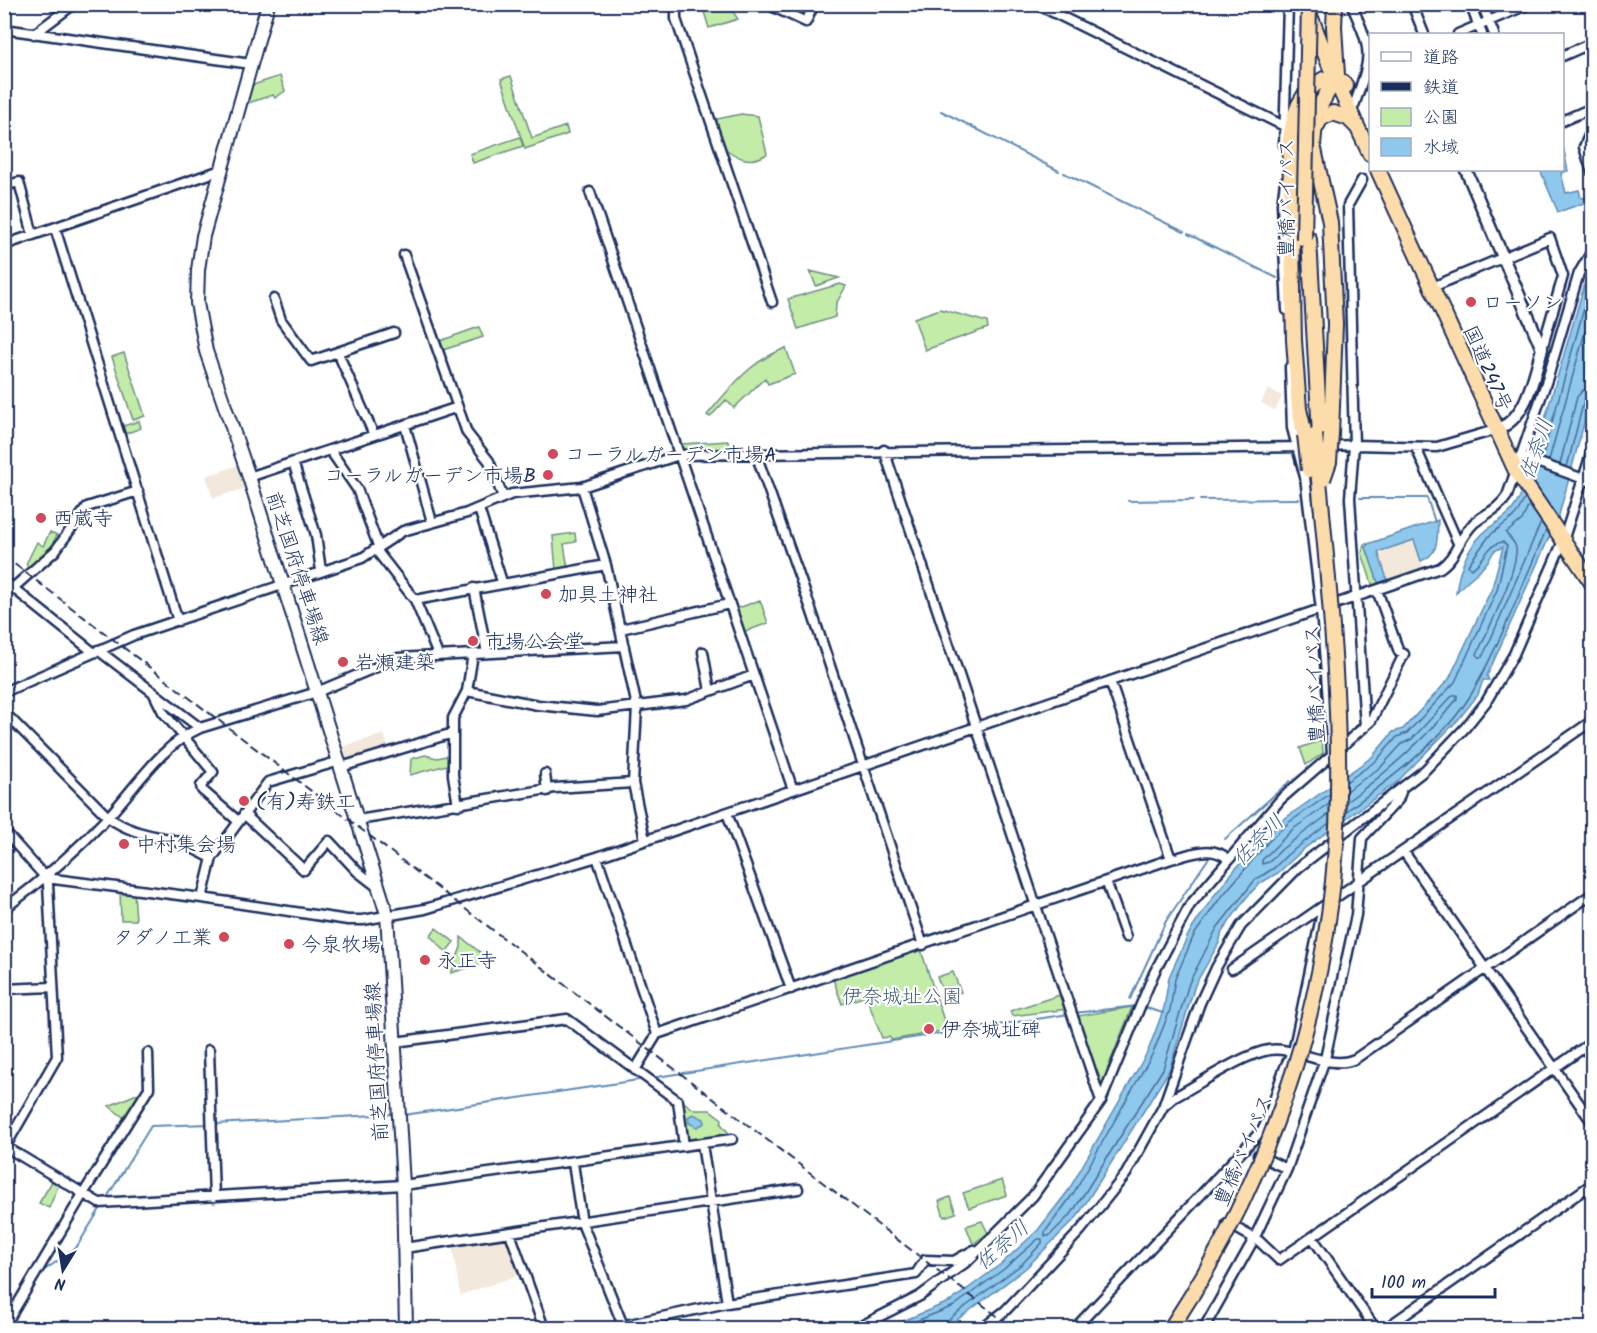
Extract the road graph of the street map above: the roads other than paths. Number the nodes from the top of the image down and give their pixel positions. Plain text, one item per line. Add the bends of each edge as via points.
1 (74, 4) edge
2 (268, 4) edge
3 (676, 4) edge
4 (767, 4) edge
5 (814, 4) edge
6 (1036, 4) edge
7 (1288, 4) edge
8 (1309, 4) edge
9 (1336, 4) edge
10 (1351, 4) edge
11 (1412, 4) edge
12 (1470, 4) edge
13 (1482, 4) edge
14 (1528, 4) edge
15 (1489, 22) junction
16 (1478, 25) junction
17 (4, 29) edge
18 (1424, 33) edge
19 (1460, 33) edge
20 (1482, 33) edge
21 (1494, 33) edge
22 (34, 34) junction
23 (1320, 42) junction
24 (1593, 44) edge
25 (1564, 56) edge
26 (251, 64) junction
27 (1368, 72) edge
28 (1341, 83) junction
29 (1304, 94) junction
30 (1354, 106) junction
31 (1593, 108) edge
32 (1564, 121) edge
33 (1284, 126) junction
34 (1359, 129) junction
35 (1593, 129) edge
36 (1313, 141) junction
37 (1369, 143) edge
38 (1369, 150) edge
39 (221, 170) junction
40 (1378, 171) edge
41 (1466, 171) edge
42 (1593, 172) edge
43 (1362, 180) dead end
44 (4, 186) edge
45 (590, 192) dead end
46 (55, 228) junction
47 (33, 235) junction
48 (4, 244) edge
49 (1593, 251) edge
50 (404, 255) dead end
51 (1503, 256) junction
52 (1430, 288) junction
53 (274, 299) dead end
54 (772, 302) dead end
55 (394, 333) dead end
56 (1542, 349) junction
57 (338, 353) junction
58 (458, 407) junction
59 (405, 425) junction
60 (1495, 430) junction
61 (374, 435) junction
62 (1318, 435) junction
63 (1354, 445) junction
64 (1296, 447) junction
65 (1416, 448) junction
66 (330, 450) junction
67 (884, 450) junction
68 (1593, 451) edge
69 (756, 454) junction
70 (679, 455) junction
71 (293, 462) junction
72 (1520, 465) junction
73 (249, 477) junction
74 (1586, 479) edge
75 (582, 487) junction
76 (138, 491) junction
77 (503, 497) junction
78 (479, 509) junction
79 (432, 522) junction
80 (1561, 537) junction
81 (1458, 543) junction
82 (377, 549) junction
83 (606, 565) junction
84 (321, 572) junction
85 (502, 582) junction
86 (1593, 583) edge
87 (282, 585) junction
88 (9, 588) edge
89 (474, 588) junction
90 (1377, 590) junction
91 (1358, 596) junction
92 (415, 600) junction
93 (729, 604) junction
94 (1321, 610) junction
95 (178, 621) junction
96 (621, 629) junction
97 (624, 646) junction
98 (96, 651) junction
99 (703, 652) dead end
100 (487, 653) junction
101 (473, 654) junction
102 (438, 655) junction
103 (754, 675) junction
104 (1110, 681) junction
105 (467, 691) junction
106 (710, 691) junction
107 (4, 692) edge
108 (317, 692) junction
109 (154, 694) junction
110 (637, 706) junction
111 (4, 712) edge
112 (1593, 721) edge
113 (977, 727) junction
114 (1365, 727) junction
115 (200, 728) junction
116 (453, 733) junction
117 (184, 735) junction
118 (1332, 755) junction
119 (340, 764) junction
120 (862, 765) junction
121 (545, 774) dead end
122 (633, 783) junction
123 (793, 790) junction
124 (1401, 790) junction
125 (547, 791) junction
126 (458, 805) junction
127 (727, 813) junction
128 (108, 817) junction
129 (241, 818) junction
130 (358, 820) junction
131 (4, 831) edge
132 (645, 840) junction
133 (1404, 852) junction
134 (597, 857) junction
135 (212, 858) junction
136 (1171, 859) junction
137 (1228, 859) junction
138 (46, 878) junction
139 (1106, 881) junction
140 (1359, 882) junction
141 (382, 890) junction
142 (1593, 894) edge
143 (202, 898) junction
144 (14, 902) junction
145 (1037, 905) junction
146 (1323, 907) junction
147 (4, 909) edge
148 (387, 914) junction
149 (4, 918) edge
150 (1125, 937) dead end
151 (923, 945) junction
152 (1232, 969) dead end
153 (1486, 969) junction
154 (53, 987) junction
155 (791, 989) junction
156 (4, 990) edge
157 (657, 1034) junction
158 (395, 1042) junction
159 (1593, 1042) edge
160 (209, 1050) dead end
161 (1293, 1052) junction
162 (148, 1053) dead end
163 (1325, 1059) junction
164 (1555, 1068) junction
165 (635, 1070) junction
166 (1101, 1101) junction
167 (1163, 1107) junction
168 (1273, 1108) junction
169 (1593, 1122) edge
170 (732, 1139) dead end
171 (702, 1144) junction
172 (684, 1146) junction
173 (5, 1148) edge
174 (1257, 1155) junction
175 (573, 1163) junction
176 (1287, 1169) junction
177 (1593, 1184) edge
178 (403, 1185) junction
179 (798, 1189) dead end
180 (83, 1194) junction
181 (214, 1197) junction
182 (711, 1203) junction
183 (1227, 1222) junction
184 (582, 1223) junction
185 (510, 1233) junction
186 (1312, 1237) junction
187 (1254, 1239) junction
188 (982, 1246) junction
189 (404, 1248) junction
190 (727, 1303) junction
191 (623, 1326) edge
192 (4, 1327) edge
193 (406, 1329) edge
194 (544, 1329) edge
195 (611, 1329) edge
196 (857, 1329) edge
197 (983, 1329) edge
198 (1076, 1329) edge
199 (1163, 1329) edge
200 (1171, 1329) edge
201 (1178, 1329) edge
202 (1204, 1329) edge
203 (1375, 1329) edge
204 (1386, 1329) edge

1 - 22 street
2 - 26 main road, 前芝国府停車場線
3 - 54 street via 676,19
4 - 5 street via 806,22
6 - 33 street
7 - 33 street
8 - 23 highway
8 - 62 highway, 豊橋バイパス, bridge via 1307,239
9 - 28 highway
10 - 27 street via 1368,39
11 - 18 street
12 - 16 street
13 - 15 street
14 - 15 street
15 - 16 street
15 - 21 street
16 - 19 street
16 - 20 street
17 - 22 street
22 - 26 street
23 - 28 highway
23 - 29 highway via 1321,66
24 - 25 street
26 - 39 main road, 前芝国府停車場線
27 - 30 street
28 - 29 highway via 1324,79
28 - 30 highway
28 - 34 highway
28 - 36 highway via 1316,113
29 - 62 highway via 1290,139 1294,340 1299,409
30 - 37 highway
31 - 32 street
33 - 64 street via 1283,216
34 - 36 highway via 1348,118 1329,113 1317,123
34 - 38 highway
35 - 42 street via 1584,147
36 - 62 highway via 1330,222 1335,324
39 - 46 street
39 - 73 main road, 前芝国府停車場線 via 201,245 197,303 206,351
40 - 52 highway, 国道247号
41 - 51 street
43 - 63 street via 1348,206
44 - 47 street via 20,182
45 - 70 street
46 - 47 street
46 - 76 street
47 - 48 street
49 - 72 street via 1579,273
50 - 58 street
51 - 52 street
51 - 56 street
51 - 56 street via 1550,238 1563,276
52 - 60 highway, 国道247号
53 - 57 street via 281,320 311,361
55 - 57 street
56 - 60 street via 1521,410 1507,426
57 - 61 street
58 - 59 street
58 - 77 street via 467,433 489,461
59 - 61 street
59 - 79 street
60 - 65 street via 1450,444
60 - 72 highway, 国道247号
61 - 66 street
62 - 200 highway, 豊橋バイパス, bridge via 1338,794 1333,883 1316,992 1266,1153 1228,1234
62 - 201 highway, 豊橋バイパス, bridge via 1340,695 1344,794 1331,940 1307,1046 1270,1155 1233,1237
63 - 64 street
63 - 65 street
63 - 91 street via 1350,498
64 - 67 street
64 - 94 street via 1305,477
65 - 81 street
66 - 71 street
66 - 82 street via 357,489
67 - 69 street
67 - 113 street
68 - 74 street
69 - 70 street
69 - 120 street
70 - 75 street
70 - 93 street
71 - 73 street
71 - 84 street via 316,535
72 - 74 street
72 - 80 highway, 国道247号
72 - 81 street via 1501,506 1475,523
73 - 87 main road, 前芝国府停車場線
74 - 80 street
75 - 77 street
75 - 83 street
76 - 88 street via 87,507 55,551
76 - 95 street
77 - 78 street
78 - 79 street
78 - 85 street
79 - 82 street via 403,531
80 - 86 highway, 国道247号
80 - 124 street via 1514,654 1496,686 1466,728
81 - 90 street via 1450,562 1440,568
82 - 84 street
82 - 92 street
83 - 85 street
83 - 96 street
84 - 87 street
85 - 89 street
87 - 95 street
87 - 108 main road, 前芝国府停車場線
88 - 98 street
89 - 92 street
89 - 100 street
90 - 91 street
90 - 114 street via 1399,652 1404,654
91 - 94 street
91 - 114 street
92 - 102 street
93 - 96 street
93 - 103 street
94 - 104 street
94 - 118 street
95 - 98 street
96 - 97 street
97 - 100 street
97 - 110 street
98 - 107 street
98 - 109 street
99 - 106 street
100 - 101 street
101 - 102 street
101 - 105 street
102 - 108 street via 398,658
103 - 106 street
103 - 123 street
104 - 113 street
104 - 136 street
105 - 110 street via 538,705 597,711
105 - 116 street via 455,712
106 - 110 street via 686,700
108 - 115 street
108 - 119 main road, 前芝国府停車場線
109 - 115 street
109 - 117 street via 163,712
110 - 122 street
111 - 128 street
112 - 133 street
113 - 120 street
113 - 145 street
114 - 118 street
115 - 117 street
116 - 119 street
116 - 126 street via 453,784
117 - 128 street
117 - 129 street via 213,772 202,790
118 - 137 street via 1281,799
119 - 129 street via 273,779
119 - 130 main road, 前芝国府停車場線
120 - 123 street
120 - 151 street
121 - 125 street
122 - 125 street
122 - 132 street
123 - 127 street
124 - 140 street via 1398,800 1362,838
124 - 167 street via 1299,867 1241,926 1200,1004
125 - 126 street
126 - 130 street
127 - 132 street
127 - 155 street
128 - 135 street via 121,826 165,838
128 - 138 street
129 - 135 street
129 - 141 street via 304,870 329,841 357,871
130 - 141 main road, 前芝国府停車場線
131 - 138 street
132 - 134 street
133 - 140 street
133 - 153 street
134 - 148 street via 483,894
134 - 157 street
135 - 143 street
136 - 137 street via 1208,850 1222,853
136 - 139 street
137 - 166 street via 1190,904 1169,940
138 - 143 street
138 - 144 street
138 - 154 street
139 - 145 street
139 - 150 street
140 - 146 street
140 - 163 street via 1352,943
141 - 148 main road, 前芝国府停車場線
142 - 153 street
143 - 148 street via 348,920
144 - 147 street
144 - 149 street
145 - 151 street
145 - 166 street
146 - 152 street
146 - 161 street
148 - 158 main road, 前芝国府停車場線
151 - 155 street
153 - 163 street via 1355,1059
153 - 164 street
154 - 156 street
154 - 173 street via 57,1057
155 - 157 street
157 - 165 street
158 - 165 street via 567,1019
158 - 178 main road, 前芝国府停車場線
159 - 164 street
160 - 181 street
161 - 163 street
161 - 167 street via 1268,1050 1252,1056
161 - 168 street via 1286,1062
162 - 180 street via 149,1089
163 - 176 street
164 - 169 street
164 - 186 street
165 - 172 street via 678,1101
166 - 188 street via 1034,1196
167 - 197 street via 1147,1140 1108,1199 1005,1311
168 - 174 street
168 - 198 street via 1258,1135
170 - 171 street
171 - 172 street
171 - 182 street
172 - 175 street
173 - 180 street
174 - 176 street
174 - 183 street
175 - 178 street
175 - 184 street
176 - 187 street
177 - 204 street
178 - 181 street
178 - 189 main road, 前芝国府停車場線
179 - 182 street
180 - 181 street via 99,1203
180 - 192 street
182 - 184 street
182 - 190 street
183 - 187 street
183 - 199 street
184 - 185 street
184 - 191 street
185 - 189 street
185 - 194 street
186 - 187 street via 1279,1260
186 - 203 street
187 - 202 street
188 - 190 street via 954,1261 925,1260 916,1274
188 - 196 street via 920,1296
189 - 193 main road, 前芝国府停車場線
190 - 191 street
191 - 195 street

